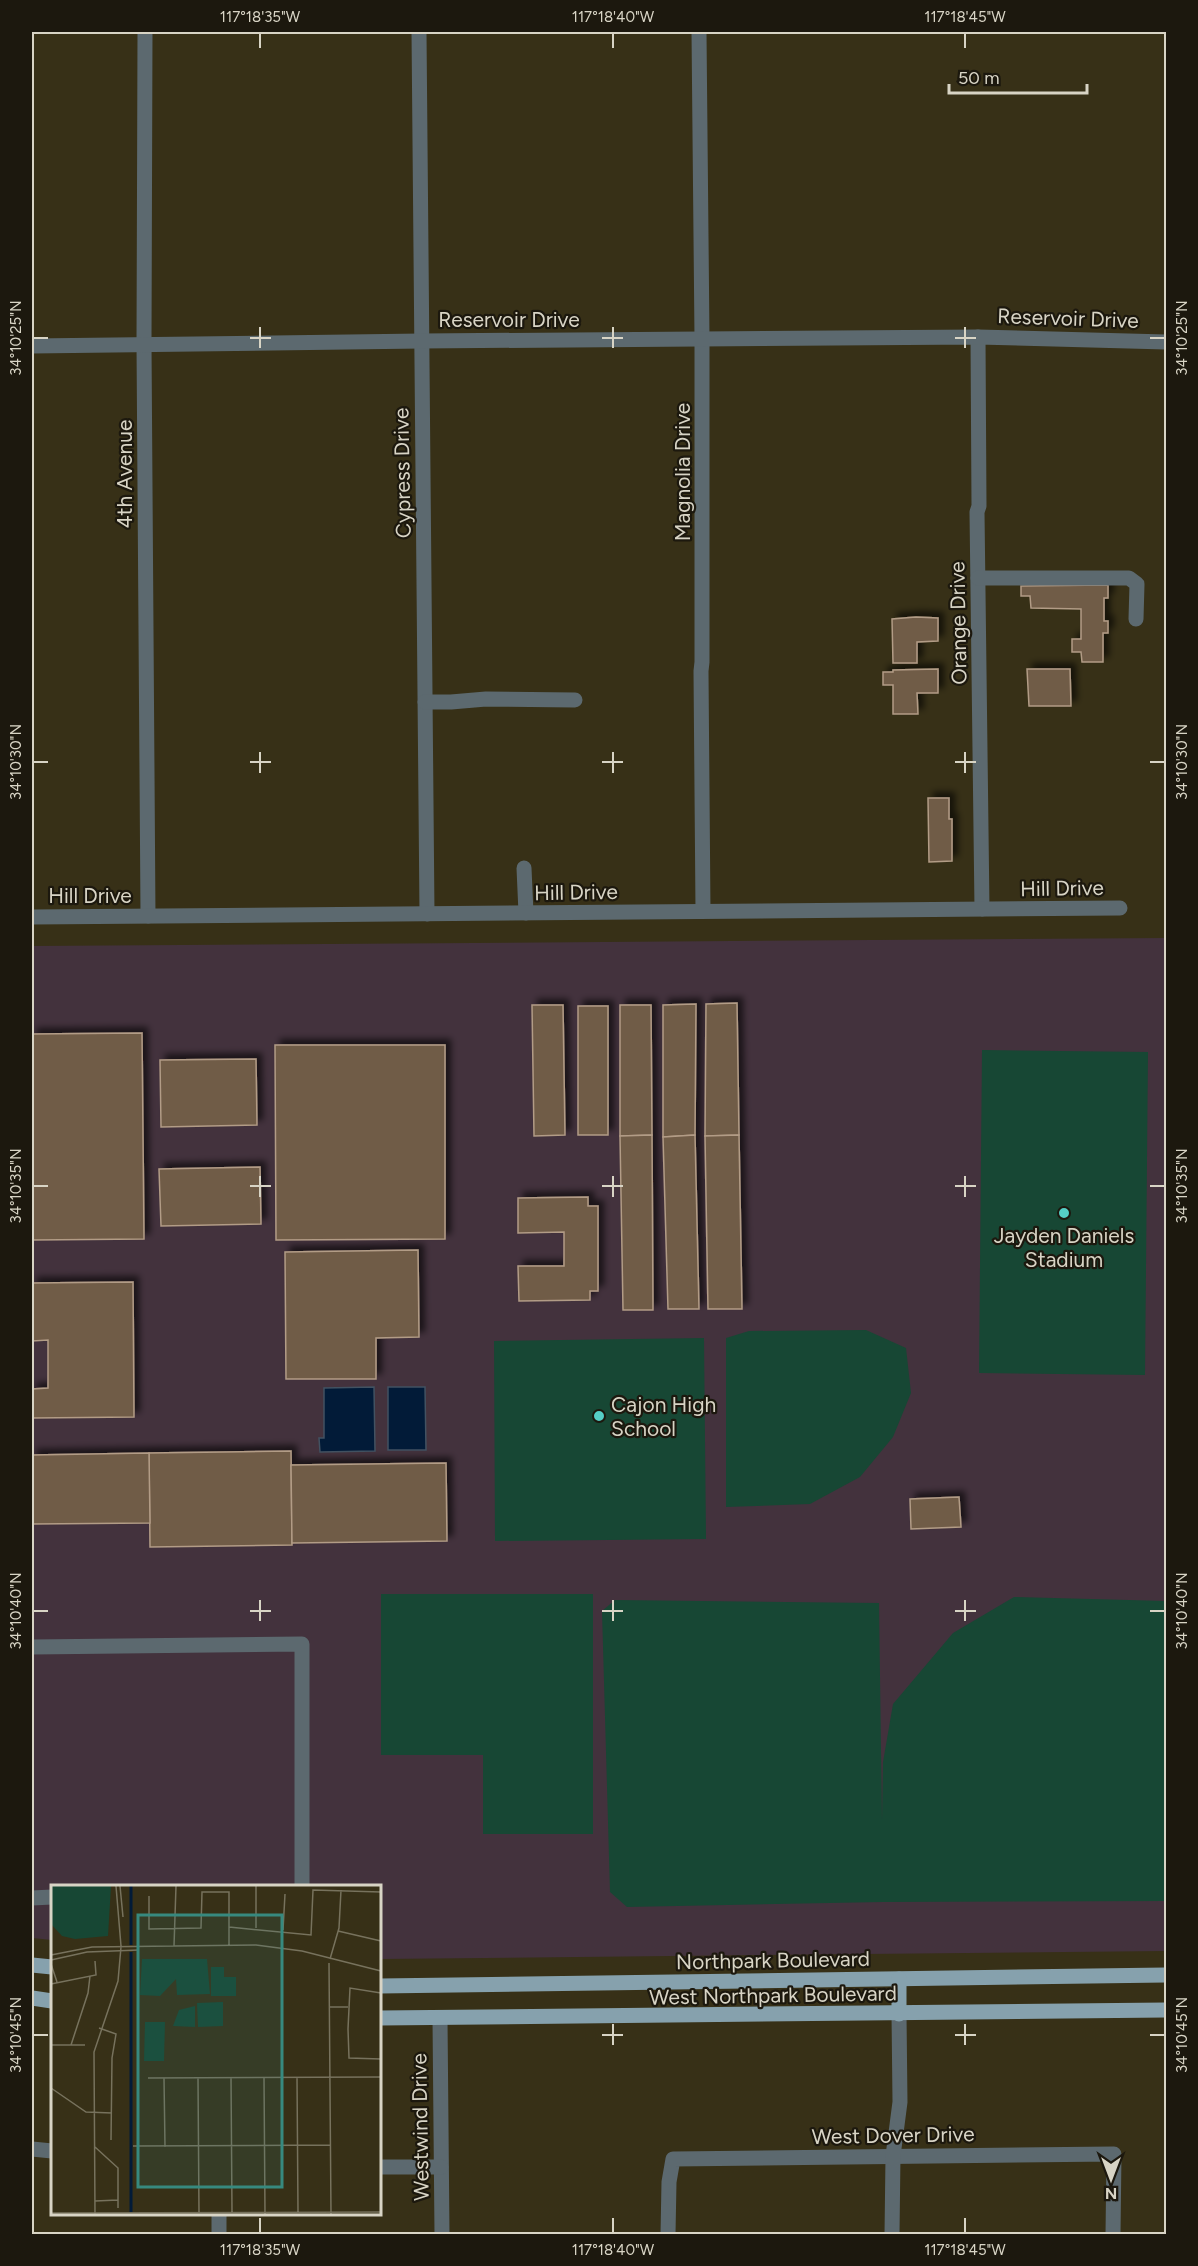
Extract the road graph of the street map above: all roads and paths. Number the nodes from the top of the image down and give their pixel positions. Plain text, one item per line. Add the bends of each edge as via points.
1 (145, 32) edge
2 (419, 32) edge
3 (699, 32) edge
4 (978, 337) junction
5 (702, 338) junction
6 (422, 340) junction
7 (1167, 342) edge
8 (144, 344) junction
9 (32, 346) edge
10 (978, 578) junction
11 (1136, 620) dead end
12 (575, 700) dead end
13 (425, 702) junction
14 (524, 868) dead end
15 (1120, 908) dead end
16 (982, 909) junction
17 (704, 911) junction
18 (526, 913) junction
19 (427, 914) junction
20 (148, 916) junction
21 (32, 917) edge
22 (32, 1647) edge
23 (302, 1885) edge
24 (51, 1897) edge
25 (32, 1898) edge
26 (32, 1965) edge
27 (51, 1967) edge
28 (1167, 1975) edge
29 (899, 1979) junction
30 (381, 1986) edge
31 (32, 1998) edge
32 (51, 2001) edge
33 (1167, 2010) edge
34 (899, 2014) junction
35 (381, 2019) edge
36 (440, 2019) junction
37 (32, 2149) edge
38 (51, 2151) edge
39 (893, 2156) junction
40 (381, 2167) edge
41 (441, 2167) junction
42 (219, 2215) edge
43 (219, 2235) edge
44 (442, 2235) edge
45 (668, 2235) edge
46 (892, 2235) edge
47 (1113, 2235) edge

1 - 8 street, 4th Avenue
2 - 6 street, Cypress Drive
3 - 5 street, Magnolia Drive
4 - 5 street, Reservoir Drive
4 - 7 street, Reservoir Drive
4 - 10 street, Orange Drive
5 - 6 street, Reservoir Drive
5 - 17 street, Magnolia Drive
6 - 8 street, Reservoir Drive
6 - 13 street, Cypress Drive
8 - 9 street, Reservoir Drive
8 - 20 street, 4th Avenue
10 - 11 street via 1129,578 1137,584
10 - 16 street, Orange Drive
12 - 13 street
13 - 19 street, Cypress Drive
14 - 18 street
15 - 16 street, Hill Drive
16 - 17 street, Hill Drive
17 - 18 street, Hill Drive
18 - 19 street, Hill Drive
19 - 20 street, Hill Drive
20 - 21 street, Hill Drive
22 - 23 street via 302,1644
24 - 25 street
26 - 27 main road
28 - 29 main road, Northpark Boulevard
29 - 30 main road, Northpark Boulevard
29 - 34 main road
31 - 32 main road
33 - 34 main road, West Northpark Boulevard
34 - 36 main road, West Northpark Boulevard
34 - 39 street via 900,2102
35 - 36 main road, West Northpark Boulevard
36 - 41 street, Westwind Drive
37 - 38 street
39 - 45 street, West Dover Drive via 674,2159 669,2182
39 - 46 street
39 - 47 street, West Dover Drive via 1114,2154
40 - 41 street
41 - 44 street, Westwind Drive
42 - 43 street

